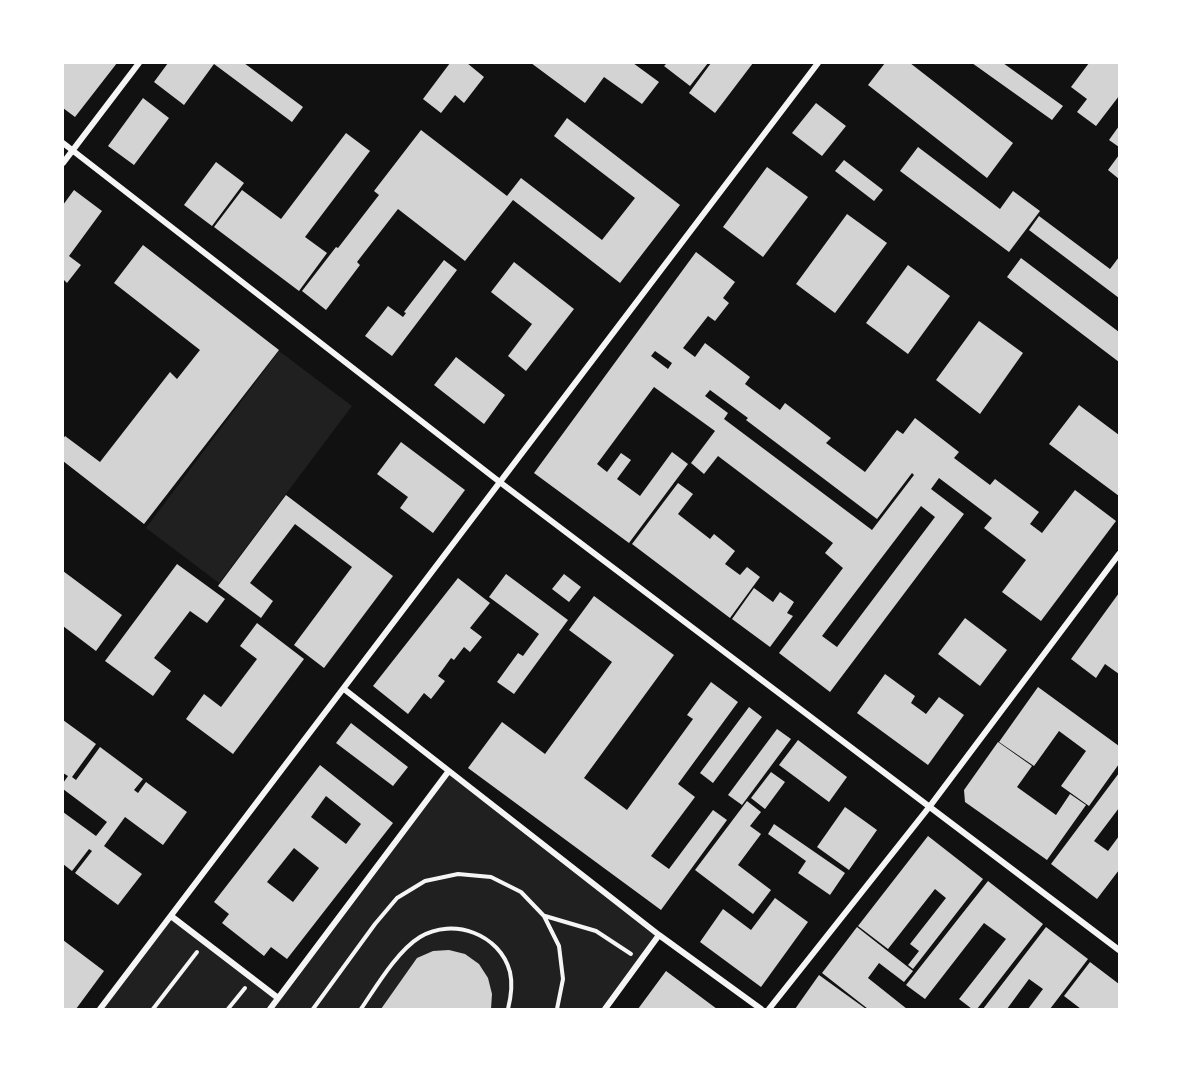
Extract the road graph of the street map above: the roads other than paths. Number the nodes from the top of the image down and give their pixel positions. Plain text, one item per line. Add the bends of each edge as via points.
1 (139, 63) edge
2 (818, 63) edge
3 (63, 143) edge
4 (72, 151) junction
5 (63, 163) edge
6 (501, 483) junction
7 (1119, 554) edge
8 (344, 689) junction
9 (448, 772) junction
10 (930, 806) junction
11 (171, 916) junction
12 (659, 934) junction
13 (1119, 950) edge
14 (278, 998) junction
15 (100, 1009) edge
16 (270, 1009) edge
17 (605, 1009) edge
18 (761, 1009) edge
19 (769, 1009) edge

1 - 4 street
2 - 6 street
3 - 4 street
4 - 5 street
4 - 6 street
6 - 8 street
6 - 10 street
7 - 10 street
8 - 9 street
8 - 11 street
9 - 12 street
9 - 14 street
10 - 13 street
10 - 19 street
11 - 14 street
11 - 15 street
12 - 17 street
12 - 18 street
14 - 16 street

